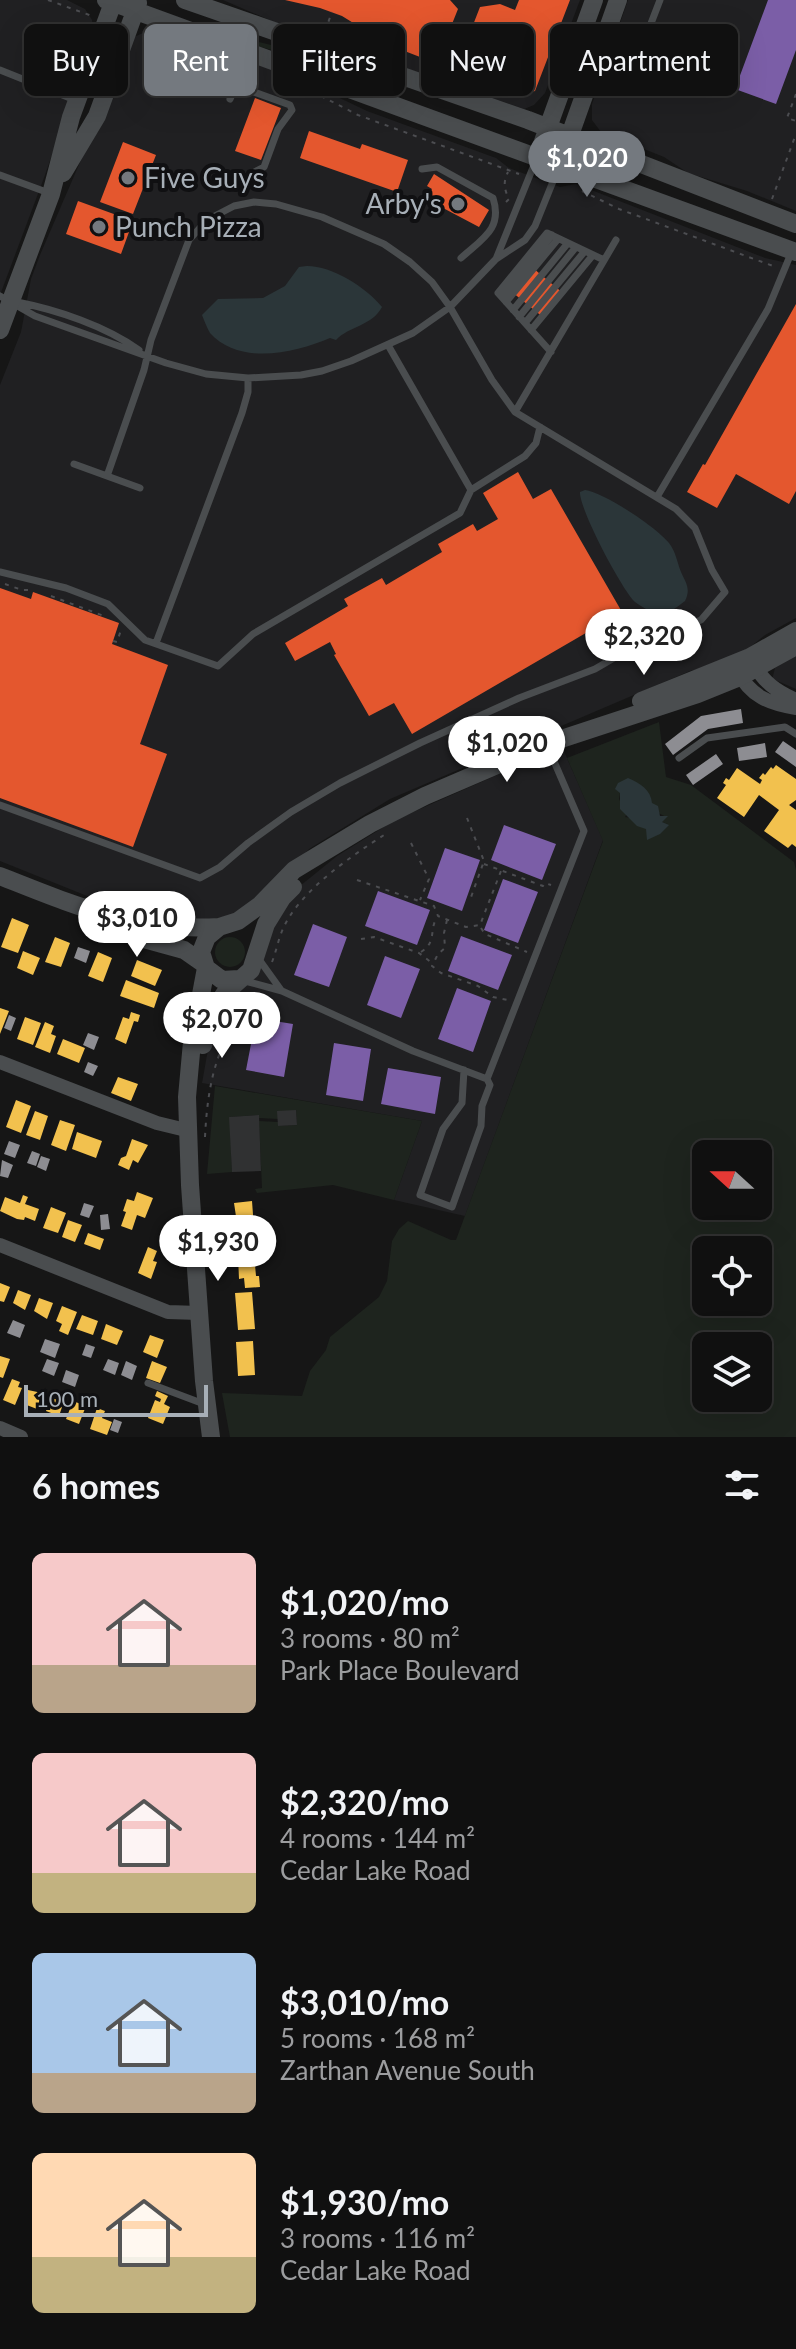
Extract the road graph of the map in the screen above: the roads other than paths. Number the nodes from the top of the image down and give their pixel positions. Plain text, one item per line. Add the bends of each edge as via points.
1 (185, 0) edge
2 (594, 0) edge
3 (618, 0) edge
4 (660, 0) edge
5 (111, 1) edge
6 (137, 5) edge
7 (610, 24) edge
8 (651, 24) edge
9 (0, 70) edge
10 (584, 96) edge
11 (230, 99) dead end
12 (77, 101) junction
13 (548, 128) junction
14 (570, 136) junction
15 (537, 158) junction
16 (559, 166) junction
17 (422, 169) dead end
18 (0, 175) edge
19 (228, 186) dead end
20 (51, 194) junction
21 (796, 224) edge
22 (555, 237) junction
23 (616, 240) dead end
24 (568, 243) junction
25 (576, 247) junction
26 (794, 252) edge
27 (589, 253) junction
28 (461, 258) dead end
29 (496, 259) junction
30 (604, 260) junction
31 (5, 298) edge
32 (504, 300) junction
33 (450, 307) junction
34 (519, 316) junction
35 (0, 330) edge
36 (531, 330) junction
37 (388, 345) junction
38 (551, 352) junction
39 (147, 356) junction
40 (248, 378) junction
41 (515, 412) junction
42 (540, 427) junction
43 (74, 464) dead end
44 (107, 476) junction
45 (140, 488) dead end
46 (471, 490) junction
47 (657, 497) junction
48 (0, 572) edge
49 (796, 631) edge
50 (156, 643) junction
51 (796, 646) edge
52 (745, 666) junction
53 (796, 700) edge
54 (796, 708) edge
55 (796, 734) edge
56 (546, 744) junction
57 (679, 758) dead end
58 (0, 805) edge
59 (335, 847) junction
60 (0, 876) edge
61 (94, 913) junction
62 (226, 926) junction
63 (264, 961) junction
64 (205, 966) junction
65 (247, 984) junction
66 (282, 991) junction
67 (0, 1062) edge
68 (464, 1070) junction
69 (487, 1079) junction
70 (462, 1103) junction
71 (482, 1106) junction
72 (190, 1131) junction
73 (0, 1245) edge
74 (199, 1313) junction
75 (148, 1383) dead end
76 (206, 1405) junction
77 (0, 1428) edge
78 (21, 1437) edge
79 (211, 1437) edge

1 - 13 street
2 - 13 street
3 - 7 street
4 - 8 lane
5 - 6 street
5 - 12 street
6 - 15 street
6 - 20 street via 97,116
9 - 12 lane
10 - 14 street
11 - 19 lane via 234,90 243,88 292,110 278,129 264,167
12 - 20 street
13 - 14 street
13 - 15 street
14 - 16 street
14 - 21 street
15 - 16 street
15 - 29 lane
16 - 26 street
16 - 29 lane via 535,226 513,250
17 - 28 lane via 437,167 493,198 497,211 491,230
18 - 20 lane
20 - 31 street
22 - 24 lane
22 - 32 lane
22 - 32 lane via 547,233 498,293
23 - 30 lane
24 - 25 lane
24 - 34 lane
25 - 27 lane
25 - 34 lane
26 - 47 lane via 768,309
27 - 30 lane
27 - 34 lane
27 - 36 lane
29 - 33 lane
30 - 38 lane
31 - 35 street
31 - 39 lane via 119,336
32 - 34 lane
33 - 37 lane
33 - 39 lane via 432,282 384,244 322,217 254,202 207,220 189,240
33 - 41 lane
34 - 36 lane
36 - 38 lane
37 - 40 lane via 322,371
37 - 46 lane
38 - 41 lane
39 - 40 lane via 206,374
39 - 44 lane
40 - 50 lane via 242,413
41 - 42 lane
42 - 46 lane via 525,456
42 - 47 lane
43 - 44 lane
44 - 45 lane
46 - 50 lane via 460,513 253,634 218,666
47 - 58 lane via 695,528 725,592 701,620 643,641 595,669 519,698 340,783 200,878
48 - 50 lane via 108,604 145,640
49 - 52 street
51 - 52 street
52 - 53 street
52 - 54 street via 747,688 775,705
52 - 56 street via 621,720
55 - 57 lane via 785,727 707,738
56 - 59 street via 417,800
56 - 69 lane via 584,831
59 - 62 street via 294,870 260,905
59 - 63 street via 282,898 266,924
60 - 61 street
61 - 62 street via 178,929
61 - 64 street via 144,939 184,950
62 - 63 street via 239,926 251,935
62 - 64 street via 204,942
63 - 65 street via 251,970
63 - 66 lane
64 - 65 street via 222,980
64 - 72 street via 190,1061
65 - 66 lane
65 - 72 street via 220,1000 206,1032
66 - 68 lane
67 - 72 street
68 - 69 lane
68 - 70 lane
69 - 71 lane via 490,1085
70 - 71 lane
70 - 71 lane via 443,1129 420,1195 452,1207 481,1126
72 - 74 street
73 - 74 street via 168,1312
74 - 76 street
75 - 76 lane
76 - 79 street
77 - 78 street

